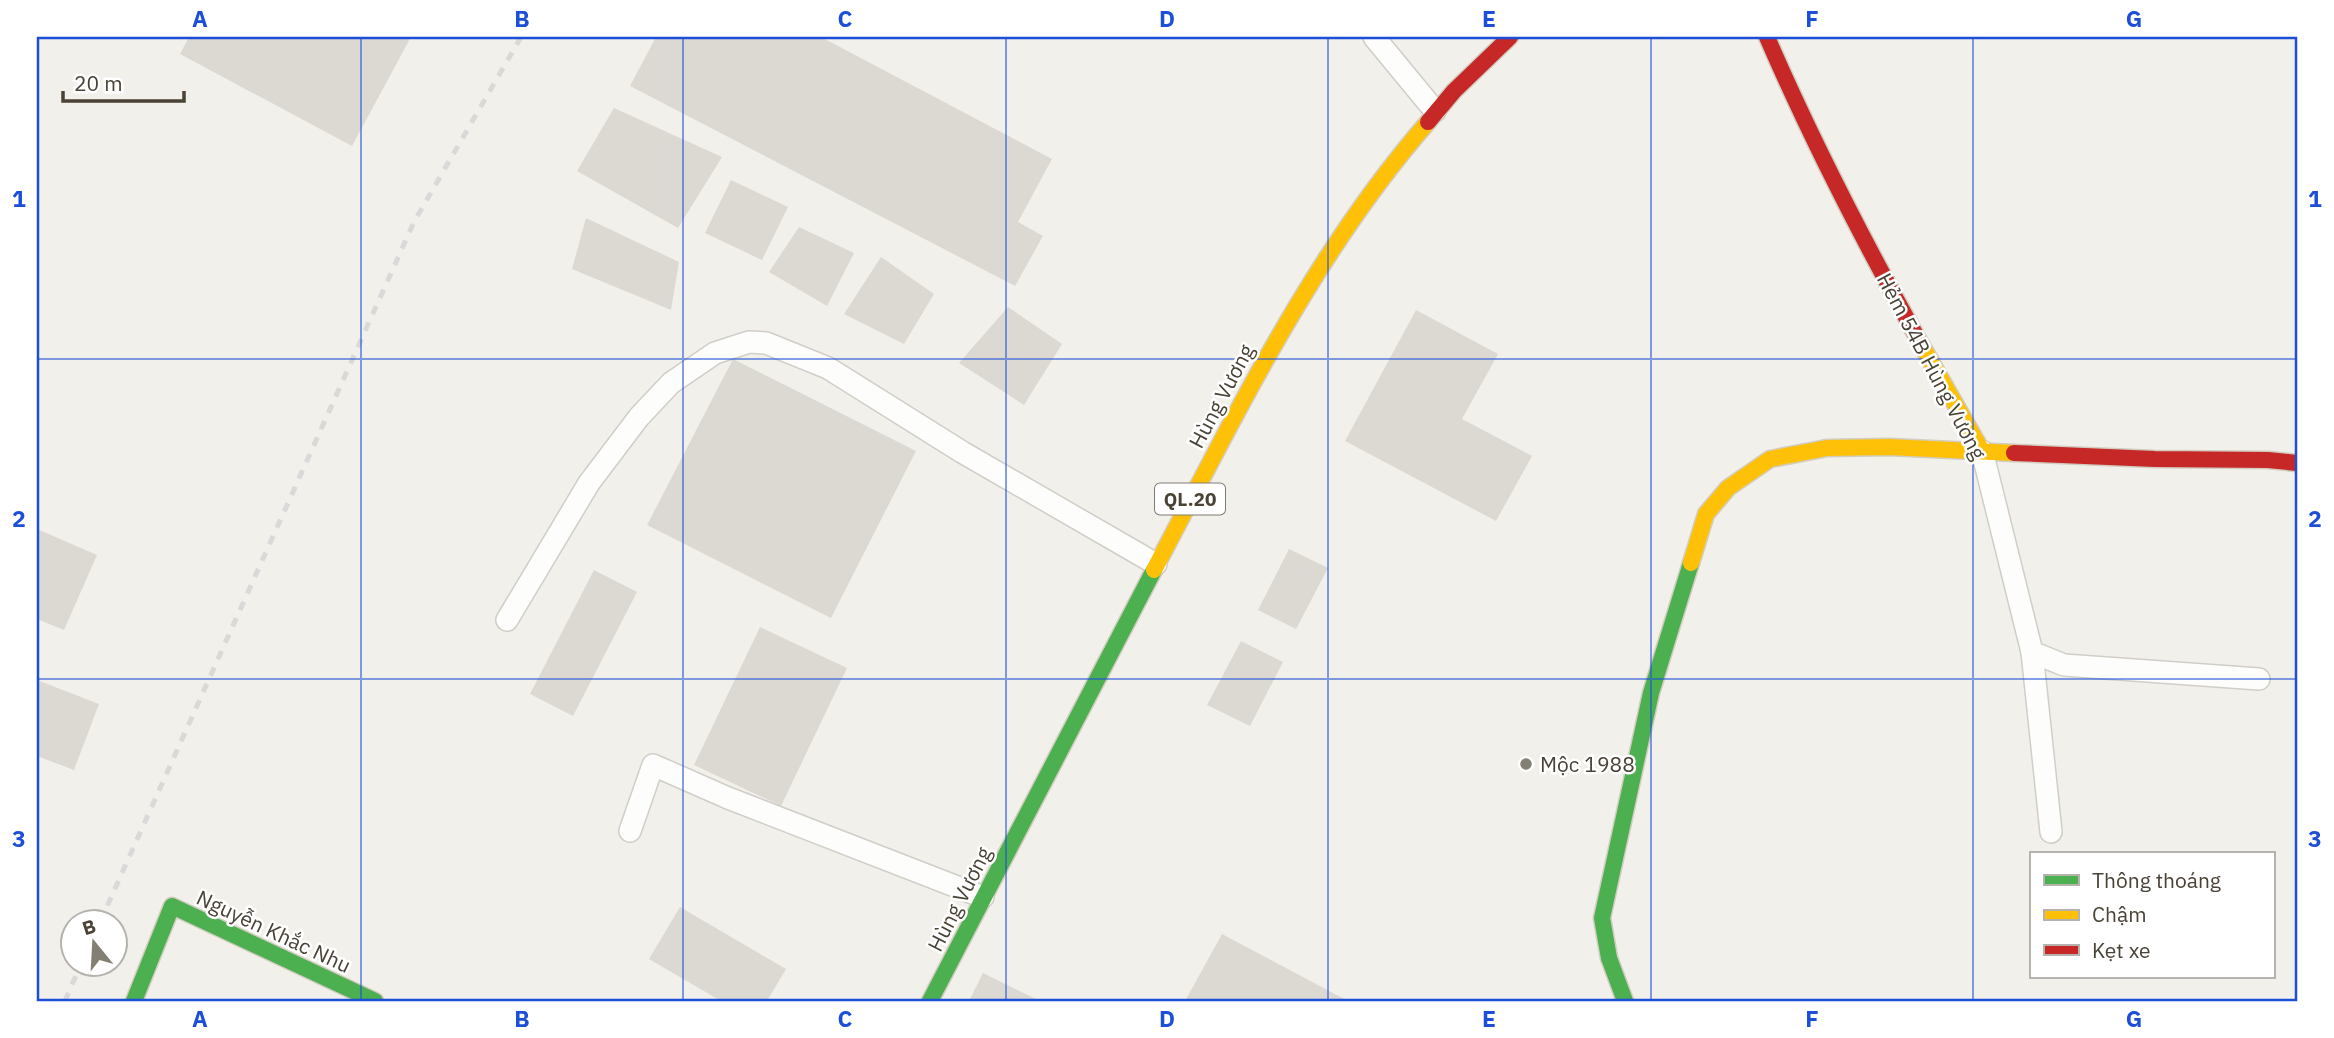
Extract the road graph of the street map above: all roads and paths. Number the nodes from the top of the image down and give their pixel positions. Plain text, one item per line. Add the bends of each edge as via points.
1 (1374, 37) edge
2 (1510, 37) edge
3 (1767, 37) edge
4 (1435, 111) junction
5 (1982, 451) junction
6 (2297, 463) edge
7 (1156, 564) junction
8 (507, 620) dead end
9 (2032, 652) junction
10 (2259, 679) dead end
11 (629, 831) dead end
12 (2051, 832) dead end
13 (983, 897) junction
14 (134, 1001) edge
15 (375, 1001) edge
16 (930, 1001) edge
17 (1625, 1001) edge

1 - 4 lane
2 - 4 main road, Hùng Vương / QL.20
3 - 5 main road, Hẻm 54B Hùng Vương via 1834,183
4 - 7 main road, Hùng Vương / QL.20 via 1369,196 1291,311
5 - 6 main road
5 - 9 lane, Hẻm 54B Hùng Vương
5 - 17 main road via 1827,448 1770,459 1728,488 1706,514 1651,693 1602,918 1608,958
7 - 8 lane via 828,368 766,343 749,342 704,360 671,383 639,417 589,483
7 - 13 main road, Hùng Vương / QL.20
9 - 10 lane via 2064,665
9 - 12 lane, Hẻm 54B Hùng Vương
11 - 13 lane via 653,765
13 - 16 main road, Hùng Vương / QL.20
14 - 15 main road, Nguyễn Khắc Nhu via 172,906

